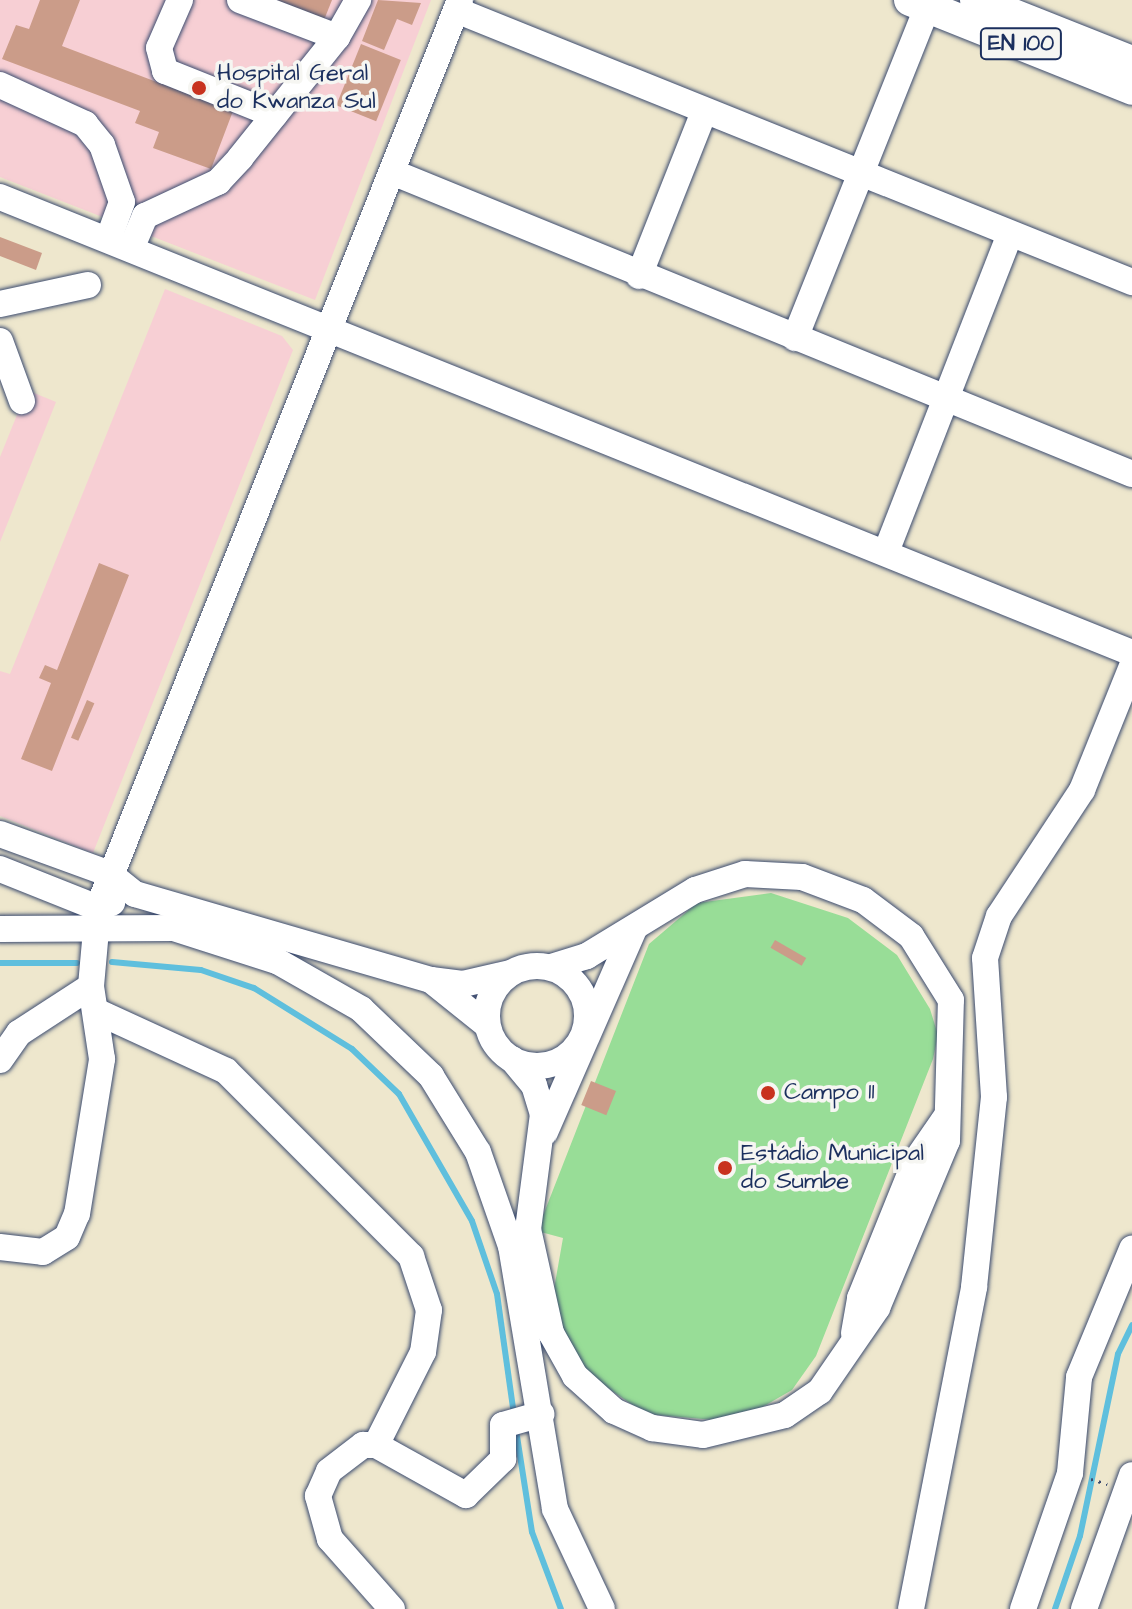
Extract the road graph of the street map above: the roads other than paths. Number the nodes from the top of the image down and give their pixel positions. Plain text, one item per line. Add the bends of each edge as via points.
1 (180, 0) edge
2 (240, 0) edge
3 (358, 0) edge
4 (976, 0) edge
5 (922, 2) edge
6 (458, 5) edge
7 (337, 37) junction
8 (1132, 62) edge
9 (0, 85) edge
10 (1132, 89) edge
11 (703, 114) junction
12 (275, 115) junction
13 (392, 172) junction
14 (861, 176) junction
15 (0, 197) edge
16 (1010, 234) junction
17 (119, 244) junction
18 (639, 276) junction
19 (1132, 282) edge
20 (88, 285) dead end
21 (0, 304) edge
22 (329, 334) junction
23 (795, 338) junction
24 (0, 341) edge
25 (22, 401) dead end
26 (946, 403) junction
27 (1132, 474) edge
28 (886, 552) junction
29 (1132, 653) edge
30 (1132, 666) edge
31 (0, 834) edge
32 (0, 869) edge
33 (110, 874) junction
34 (135, 894) junction
35 (96, 916) junction
36 (0, 929) edge
37 (634, 929) junction
38 (551, 967) junction
39 (510, 973) junction
40 (431, 980) junction
41 (91, 986) junction
42 (98, 1012) junction
43 (487, 1025) junction
44 (581, 1039) junction
45 (512, 1059) junction
46 (0, 1060) edge
47 (542, 1139) junction
48 (0, 1247) edge
49 (1132, 1249) edge
50 (527, 1416) junction
51 (376, 1445) junction
52 (1132, 1475) edge
53 (1124, 1532) edge
54 (392, 1609) edge
55 (602, 1609) edge
56 (911, 1609) edge
57 (1023, 1609) edge
58 (1084, 1609) edge

1 - 12 street via 159,48 165,71
2 - 7 street
3 - 7 street
4 - 8 main road, EN 100
5 - 10 main road, EN 100
5 - 14 street
6 - 11 street
6 - 13 street
7 - 12 street
9 - 17 street via 85,124 102,145 122,202
11 - 14 street
11 - 18 street
12 - 17 street via 218,182 145,216
13 - 18 street
13 - 22 street
14 - 16 street
14 - 23 street
15 - 17 street
16 - 19 street
16 - 26 street
17 - 22 street
18 - 23 street
20 - 21 street
22 - 28 street
22 - 33 street
23 - 26 street
24 - 25 street
26 - 27 street
26 - 28 street
28 - 29 street
30 - 56 street via 1082,790 999,916 985,958 994,1097 974,1287
31 - 33 street
32 - 35 street
33 - 34 street
33 - 35 street
34 - 35 street
34 - 40 street
35 - 36 street
35 - 41 street
35 - 50 street via 174,928 277,961 361,1009 431,1076 478,1152 511,1246
37 - 38 street
37 - 44 street
37 - 47 street via 695,890 745,874 802,877 863,900 911,936 951,1000 952,1108 915,1162 860,1298 852,1344 820,1391 785,1415 703,1435 652,1428 614,1411 575,1376 551,1333 528,1229
38 - 39 street
38 - 44 street via 584,998
39 - 40 street via 463,984
39 - 43 street via 491,995
40 - 43 street
41 - 42 street
41 - 46 street via 19,1033
42 - 48 street via 102,1059 67,1237 43,1252
42 - 51 street via 226,1071 411,1256 429,1310 423,1352
43 - 45 street
44 - 45 street via 551,1062
44 - 47 street
45 - 47 street via 534,1085
49 - 57 street via 1079,1377 1070,1473
50 - 51 street via 501,1433 503,1459 466,1495
50 - 55 street via 555,1509
51 - 54 street via 363,1445 329,1471 318,1496 330,1539
52 - 53 street
53 - 58 street

